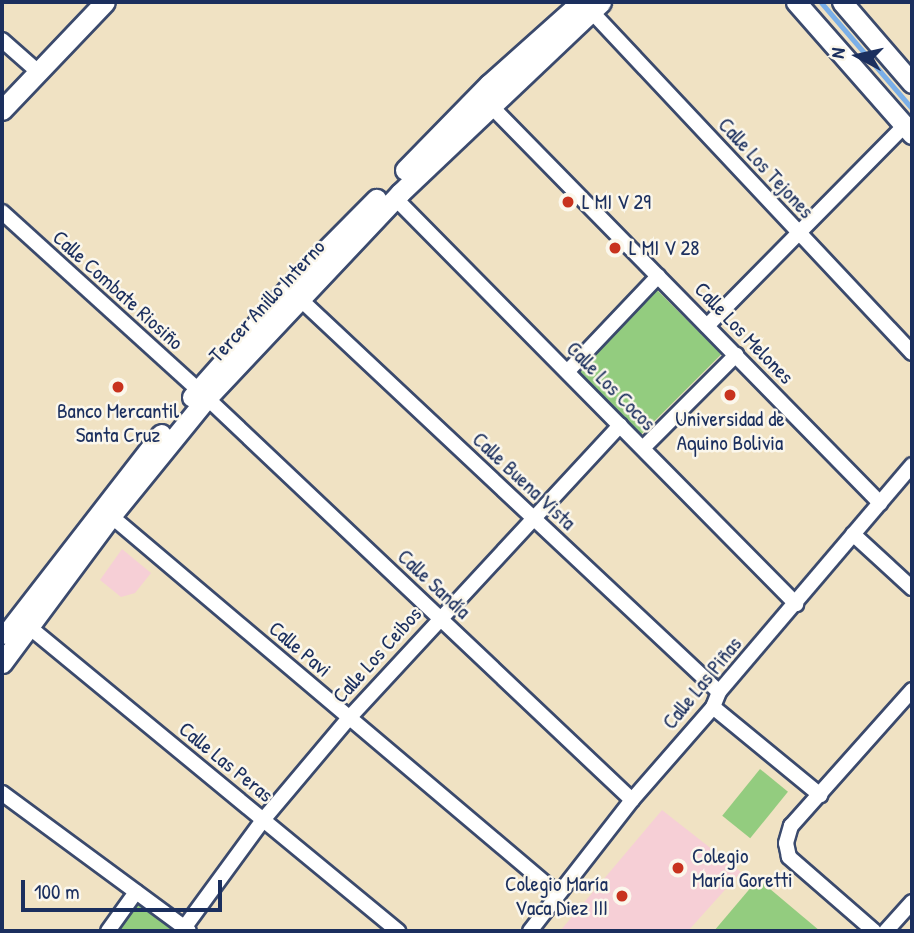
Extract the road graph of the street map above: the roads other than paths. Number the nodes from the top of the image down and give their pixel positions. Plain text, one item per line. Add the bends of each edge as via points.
1 (105, 2) edge
2 (796, 2) edge
3 (842, 2) edge
4 (591, 5) edge
5 (2, 40) edge
6 (36, 70) junction
7 (910, 76) edge
8 (489, 104) junction
9 (2, 110) edge
10 (909, 130) edge
11 (395, 198) junction
12 (2, 212) edge
13 (798, 233) junction
14 (658, 276) junction
15 (300, 299) junction
16 (707, 326) junction
17 (912, 353) edge
18 (736, 355) junction
19 (568, 371) junction
20 (202, 394) junction
21 (620, 425) junction
22 (643, 448) junction
23 (912, 466) edge
24 (880, 503) junction
25 (111, 516) junction
26 (531, 517) junction
27 (853, 534) junction
28 (912, 588) edge
29 (796, 604) junction
30 (438, 617) junction
31 (28, 626) junction
32 (2, 639) edge
33 (2, 663) edge
34 (912, 690) edge
35 (719, 692) junction
36 (713, 707) junction
37 (349, 718) junction
38 (2, 793) edge
39 (820, 795) junction
40 (632, 800) junction
41 (263, 820) junction
42 (136, 892) junction
43 (558, 894) junction
44 (912, 902) edge
45 (186, 929) edge
46 (108, 931) edge
47 (398, 931) edge
48 (530, 931) edge
49 (873, 931) edge
50 (886, 931) edge

1 - 6 main road
2 - 10 main road
3 - 7 main road
4 - 8 main road, Tercer Anillo Interno
4 - 13 street, Calle Los Tejones
4 - 20 main road, Tercer Anillo Interno via 489,84 294,282
5 - 6 street
6 - 9 main road
8 - 11 main road, Tercer Anillo Interno
8 - 14 street, Calle Los Melones
10 - 13 street
11 - 15 main road, Tercer Anillo Interno
11 - 19 street, Calle Los Cocos
12 - 20 street, Calle Combate Riosiño
13 - 16 street
13 - 17 street, Calle Los Tejones
14 - 16 street, Calle Los Melones
14 - 19 street
15 - 20 main road, Tercer Anillo Interno
15 - 26 street, Calle Buena Vista
16 - 18 street, Calle Los Melones
18 - 22 street
18 - 24 street, Calle Los Melones
19 - 21 street, Calle Los Cocos
20 - 25 main road, Tercer Anillo Interno
20 - 30 street, Calle Sandía
20 - 32 main road, Tercer Anillo Interno via 122,480
21 - 22 street, Calle Los Cocos
21 - 26 street, Calle Los Ceibos
22 - 29 street, Calle Los Cocos
23 - 24 street, Calle Las Piñas
24 - 27 street, Calle Las Piñas
25 - 31 main road, Tercer Anillo Interno
25 - 37 street, Calle Pavi
26 - 30 street, Calle Los Ceibos
26 - 35 street, Calle Buena Vista
27 - 28 street
27 - 29 street, Calle Las Piñas
29 - 35 street, Calle Las Piñas
30 - 37 street, Calle Los Ceibos
30 - 40 street, Calle Sandía
31 - 33 main road, Tercer Anillo Interno
31 - 41 street, Calle Las Peras
34 - 39 street
35 - 36 street, Calle Las Piñas
36 - 39 street
36 - 40 street, Calle Las Piñas
37 - 41 street, Calle Los Ceibos
37 - 43 street, Calle Pavi
38 - 42 street
39 - 49 street via 792,826 786,843 789,857
40 - 43 street, Calle Las Piñas
41 - 45 street, Calle Los Ceibos
41 - 47 street, Calle Las Peras
42 - 45 street
42 - 46 street
43 - 48 street, Calle Las Piñas
44 - 50 street

